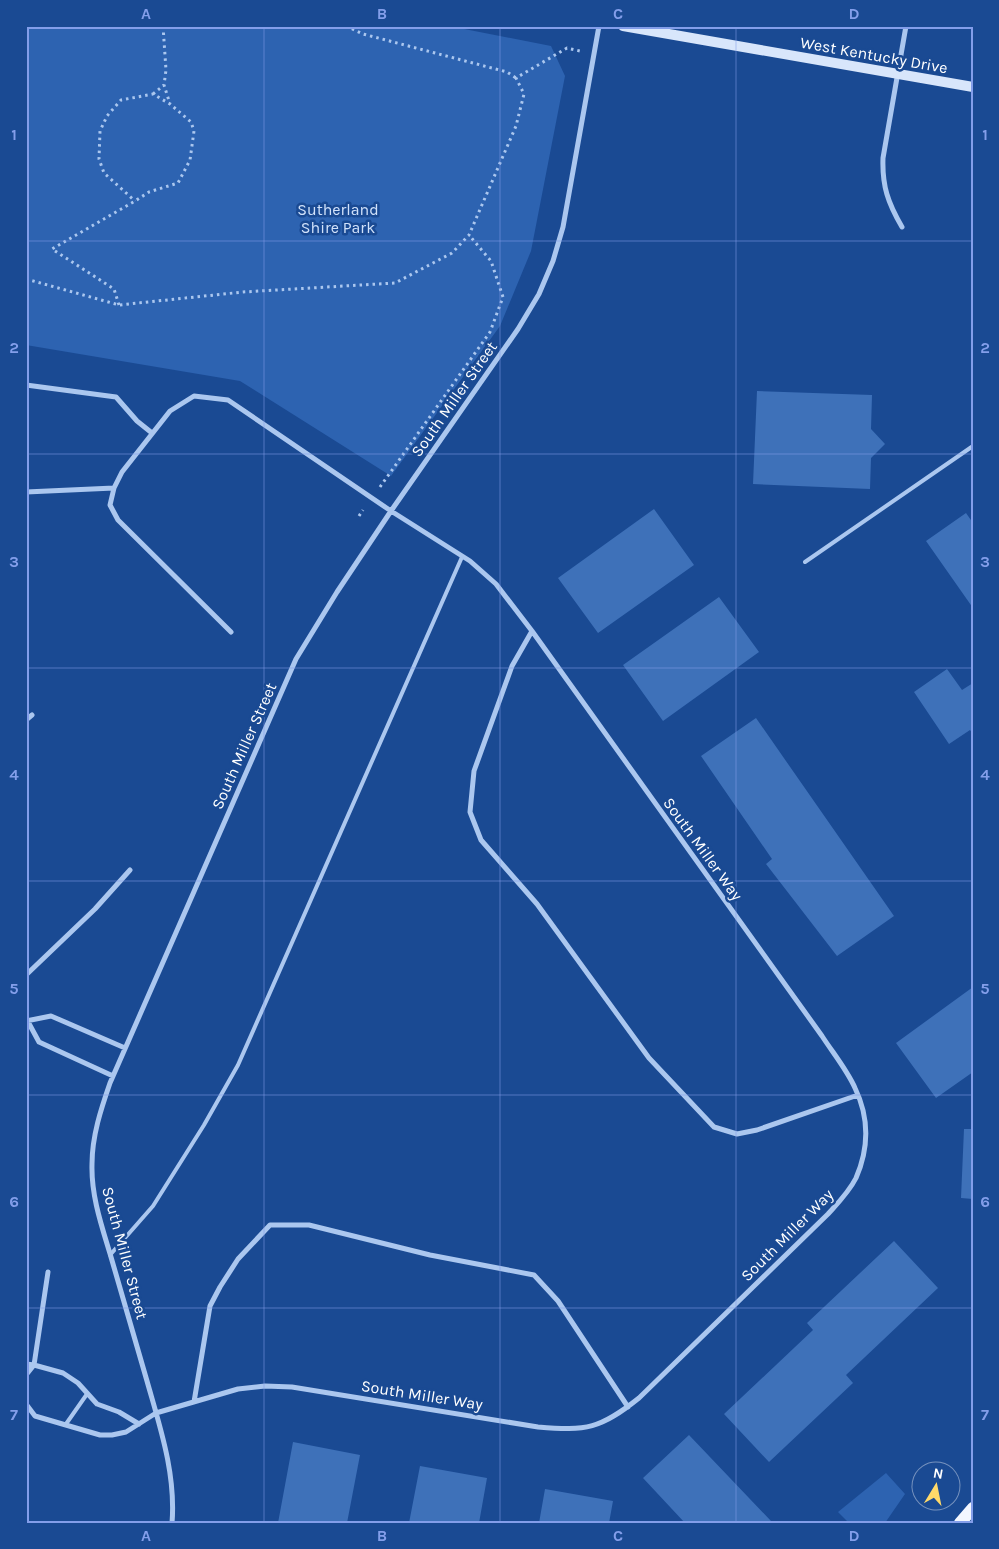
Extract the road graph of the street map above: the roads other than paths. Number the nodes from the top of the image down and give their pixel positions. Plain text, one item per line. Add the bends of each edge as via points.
1 (599, 26) edge
2 (623, 26) edge
3 (906, 26) edge
4 (898, 74) junction
5 (973, 87) edge
6 (902, 227) dead end
7 (26, 385) edge
8 (152, 433) junction
9 (973, 446) edge
10 (114, 488) junction
11 (26, 492) edge
12 (391, 511) junction
13 (462, 556) junction
14 (805, 562) dead end
15 (532, 631) junction
16 (231, 632) dead end
17 (32, 715) dead end
18 (26, 720) edge
19 (130, 870) dead end
20 (26, 975) edge
21 (27, 1019) edge
22 (125, 1048) junction
23 (113, 1076) junction
24 (858, 1096) junction
25 (110, 1255) junction
26 (48, 1272) dead end
27 (26, 1364) edge
28 (34, 1366) junction
29 (26, 1375) edge
30 (87, 1394) junction
31 (194, 1402) junction
32 (26, 1404) edge
33 (628, 1407) junction
34 (156, 1413) junction
35 (66, 1424) junction
36 (139, 1424) junction
37 (973, 1508) edge
38 (172, 1523) edge
39 (960, 1523) edge

1 - 12 street, South Miller Street via 563,227 539,294
2 - 4 street, West Kentucky Drive
3 - 4 street
4 - 5 street, West Kentucky Drive
4 - 6 street via 882,172 887,199
7 - 8 street via 116,397
8 - 10 street, South Miller Way via 122,472
8 - 12 street, South Miller Way via 170,411 194,396 228,400
9 - 14 lane
10 - 11 street
10 - 16 street via 110,505 118,520
12 - 13 street, South Miller Way
12 - 22 street, South Miller Street via 336,592 296,659
13 - 15 street, South Miller Way via 496,584
13 - 25 lane via 238,1065 154,1206
15 - 24 street, South Miller Way via 822,1036
15 - 24 street via 512,666 474,771 470,812 481,840 537,904 649,1058 714,1127 737,1134 757,1130
17 - 18 street
19 - 20 street via 95,909
21 - 22 street via 51,1016
21 - 23 street via 38,1042
22 - 23 street, South Miller Street
23 - 25 street, South Miller Street via 94,1136 92,1165 94,1195
24 - 33 street, South Miller Way via 866,1119 866,1140 855,1179 844,1195
25 - 34 street, South Miller Street
26 - 28 street
27 - 28 street
28 - 29 street
28 - 30 street via 62,1373 78,1383
30 - 35 lane
30 - 36 street via 97,1404
31 - 33 street, South Miller Way via 238,1389 292,1387 570,1430 601,1424
31 - 33 street via 210,1306 238,1259 270,1225 309,1225 430,1255 534,1275 558,1301
31 - 34 street, South Miller Way
32 - 35 street, South Miller Way via 35,1416
34 - 36 street, South Miller Way
34 - 38 street, South Miller Street via 172,1484
35 - 36 street, South Miller Way via 100,1435 112,1435 126,1432
37 - 39 main road

